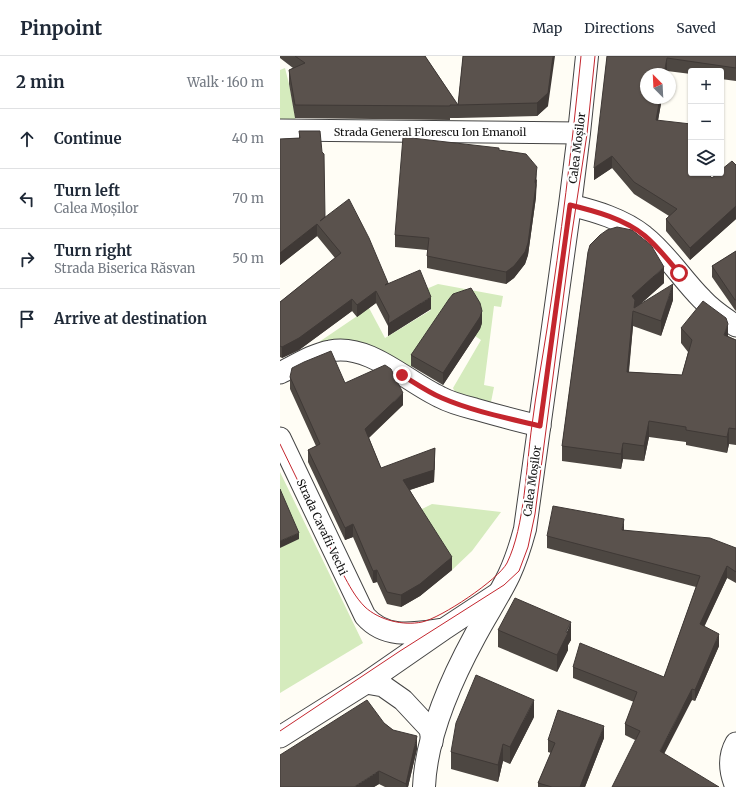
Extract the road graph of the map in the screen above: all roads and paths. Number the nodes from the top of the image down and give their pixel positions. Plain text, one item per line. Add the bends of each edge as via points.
1 (587, 56) edge
2 (280, 130) edge
3 (579, 133) junction
4 (570, 205) junction
5 (736, 326) edge
6 (280, 373) edge
7 (540, 426) junction
8 (280, 438) edge
9 (500, 592) junction
10 (444, 629) junction
11 (366, 683) junction
12 (280, 737) edge
13 (432, 742) junction
14 (736, 743) edge
15 (424, 787) edge
16 (736, 787) edge

1 - 3 street, Calea Moșilor
2 - 3 street, Strada General Florescu Ion Emanoil
3 - 4 street, Calea Moșilor
4 - 5 street via 593,211 633,228 644,236 702,299
4 - 7 street, Calea Moșilor
6 - 7 street via 329,351 357,352 379,361 441,398 504,418
7 - 9 street, Calea Moșilor via 525,529 514,565
8 - 10 street, Strada Cavafii Vechi via 365,616 372,624 390,632 413,633
9 - 10 street, Calea Moșilor
9 - 13 street, Calea Moșilor via 452,682
10 - 11 street, Calea Moșilor
11 - 12 street, Calea Moșilor
11 - 13 street via 383,686 403,700 430,729
13 - 15 street, Calea Moșilor
14 - 16 street via 730,760

